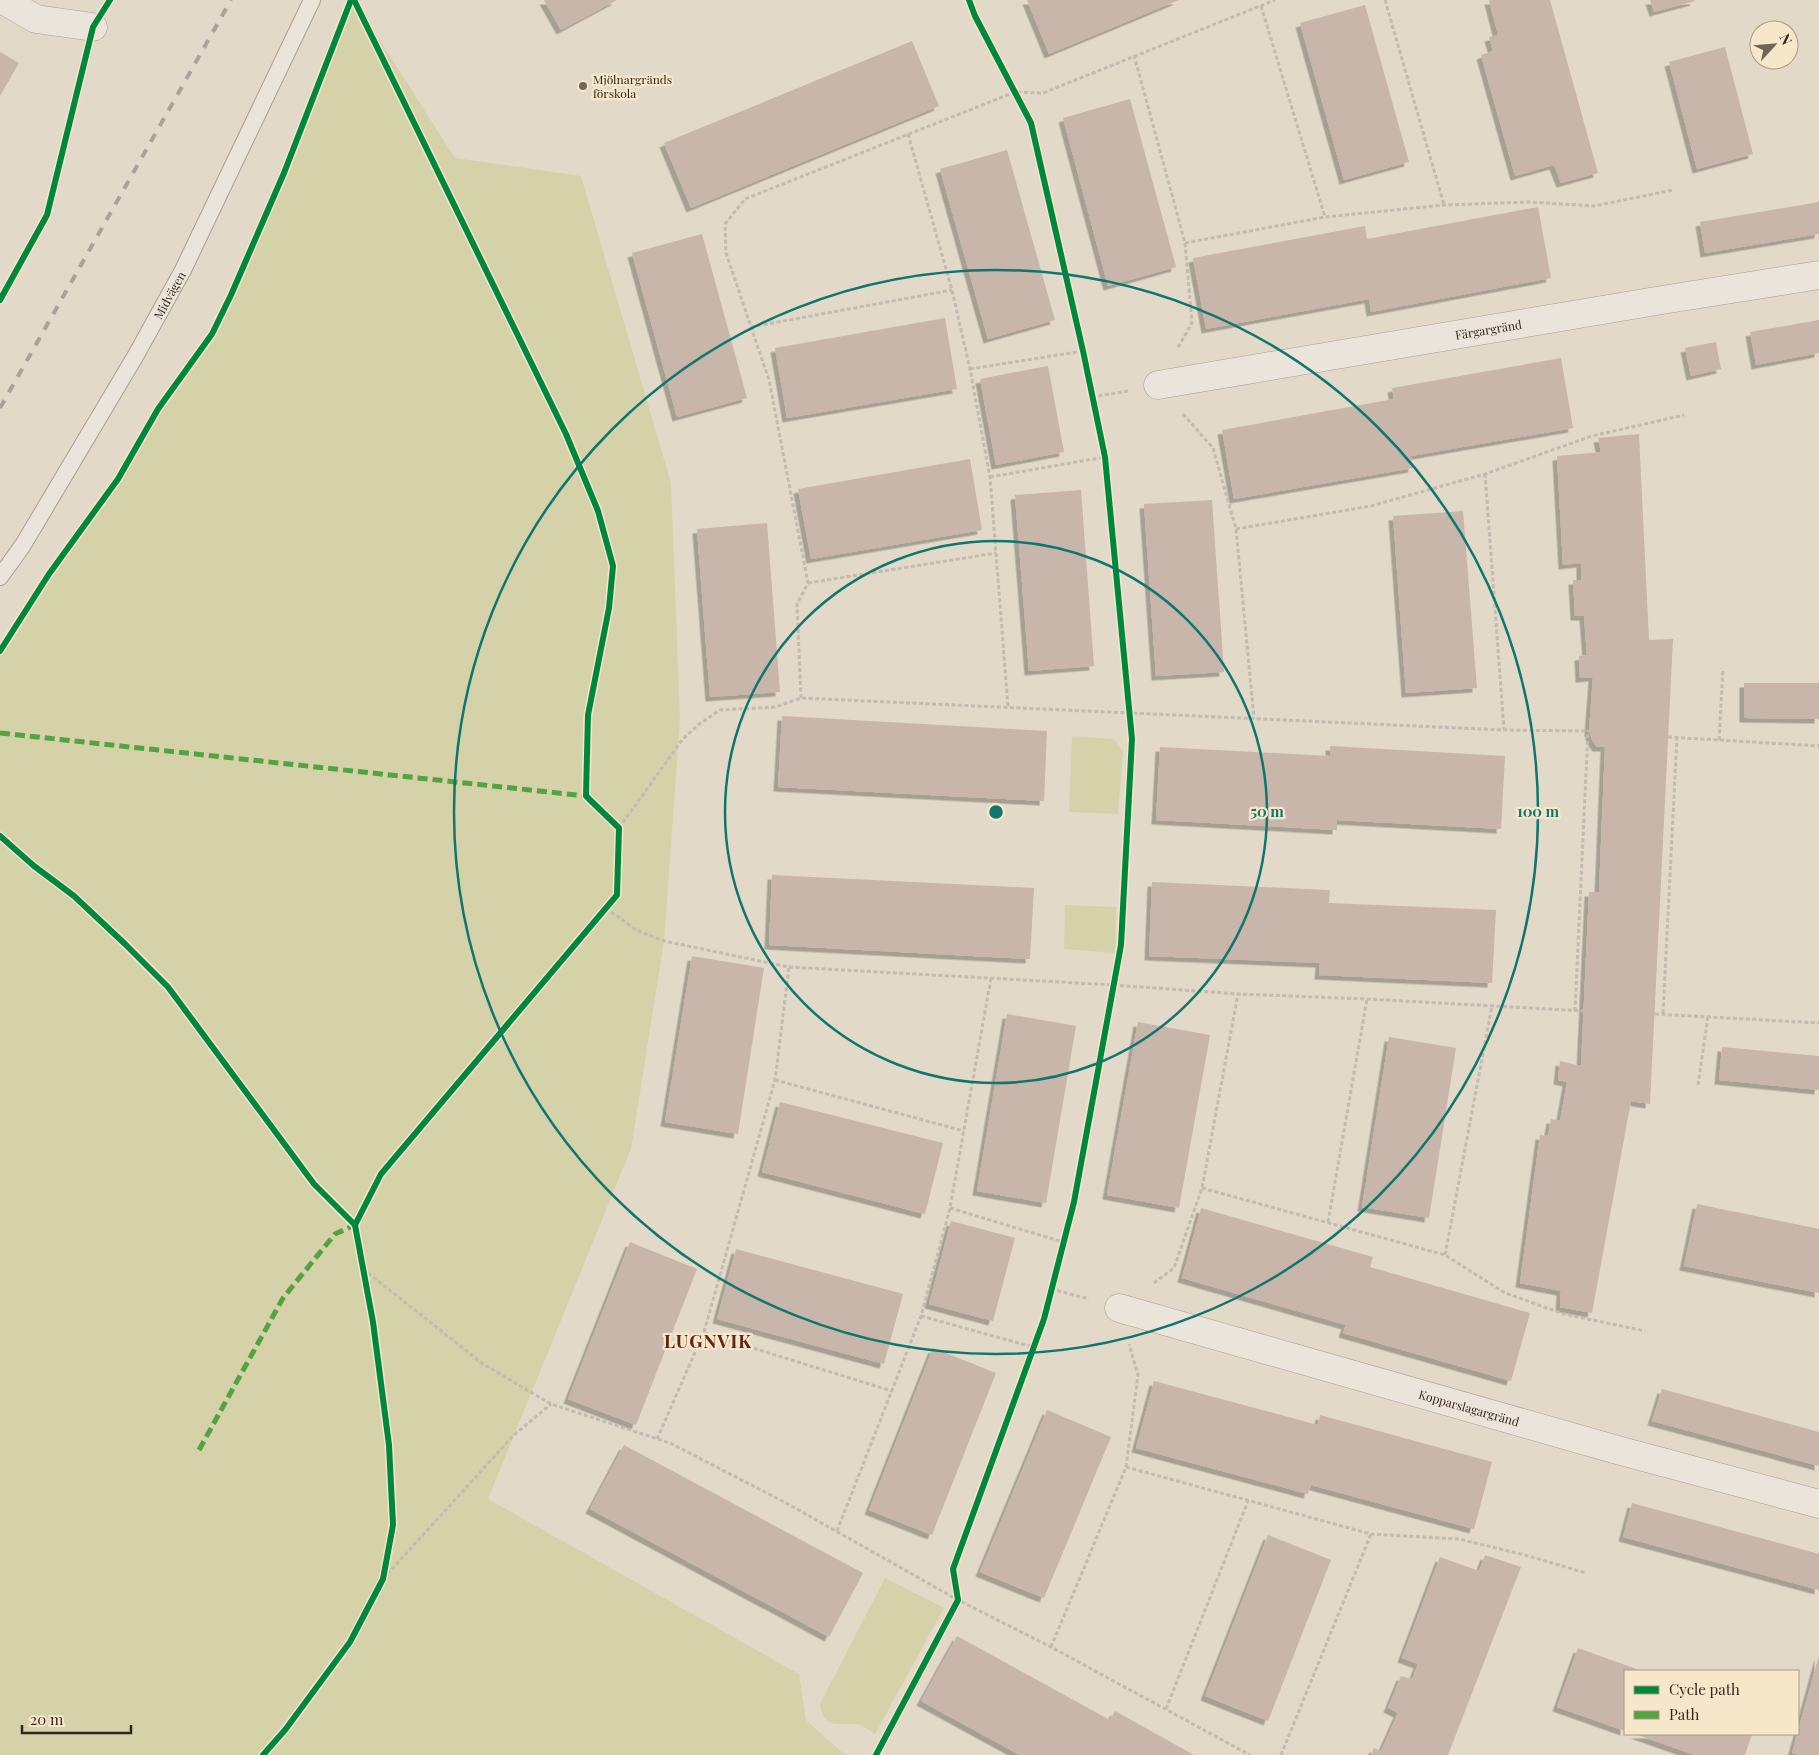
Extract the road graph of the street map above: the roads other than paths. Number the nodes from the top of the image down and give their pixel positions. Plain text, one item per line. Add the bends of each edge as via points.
1 (3, 0) edge
2 (312, 0) edge
3 (93, 27) dead end
4 (1819, 275) edge
5 (1158, 385) dead end
6 (0, 577) edge
7 (1118, 1308) road end
8 (1819, 1504) edge

1 - 3 street via 36,19
2 - 6 lane, Midvägen via 178,279 24,545
4 - 5 street, Färgargränd
7 - 8 street, Kopparslagargränd

